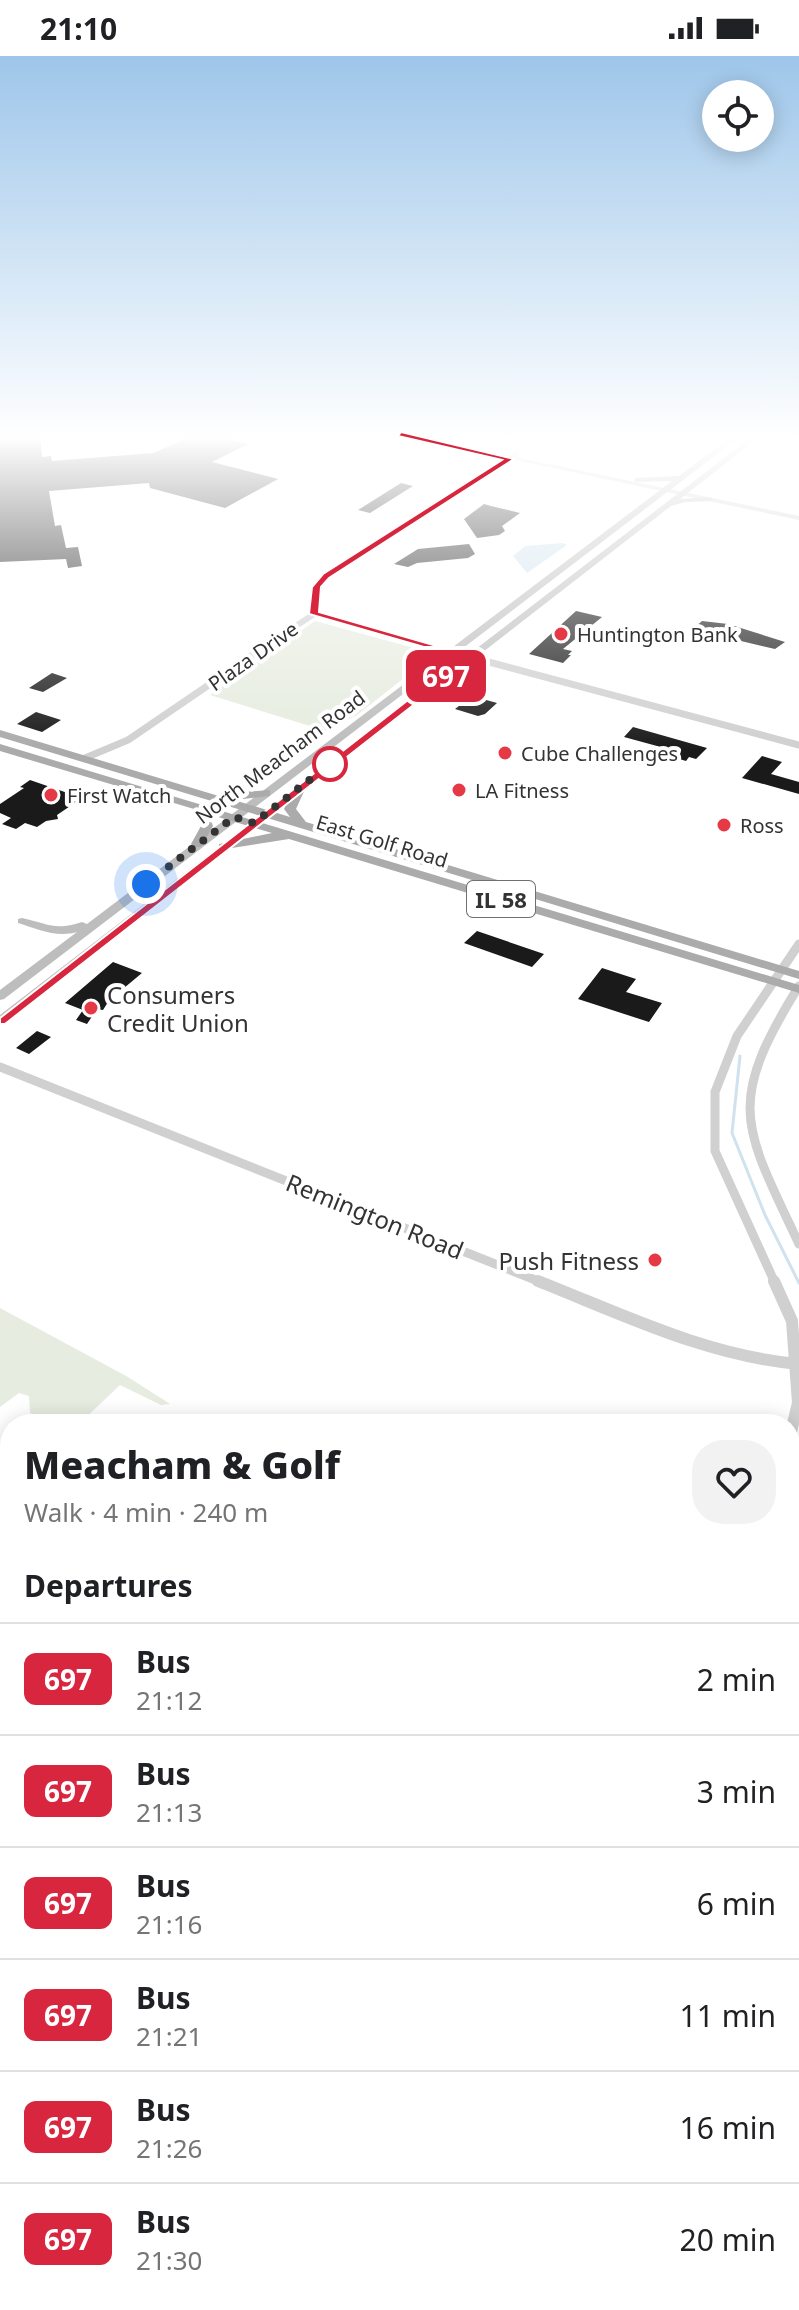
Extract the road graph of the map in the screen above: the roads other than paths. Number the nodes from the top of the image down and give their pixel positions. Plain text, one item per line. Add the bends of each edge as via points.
1 (382, 540) edge
2 (598, 540) edge
3 (622, 540) edge
4 (470, 657) junction
5 (743, 731) junction
6 (0, 733) edge
7 (128, 740) junction
8 (799, 745) edge
9 (0, 747) edge
10 (799, 752) edge
11 (85, 758) junction
12 (105, 764) junction
13 (300, 787) junction
14 (266, 793) junction
15 (213, 797) junction
16 (198, 806) junction
17 (246, 807) junction
18 (266, 814) junction
19 (234, 817) junction
20 (254, 823) junction
21 (302, 824) junction
22 (197, 844) junction
23 (321, 844) junction
24 (223, 847) junction
25 (146, 884) junction
26 (799, 944) edge
27 (53, 956) junction
28 (778, 976) junction
29 (799, 985) edge
30 (0, 996) edge
31 (0, 1021) edge
32 (0, 1067) edge
33 (799, 1244) edge
34 (798, 1364) edge
35 (795, 1414) edge

1 - 7 street, Plaza Drive via 326,576 317,587 314,614
2 - 14 main road, North Meacham Road
3 - 4 main road, North Meacham Road
4 - 5 street
4 - 13 main road, North Meacham Road
5 - 8 street
5 - 10 street
6 - 11 main road, East Golf Road / IL 58
7 - 11 street, Plaza Drive
7 - 12 street, Plaza Drive
9 - 16 main road, East Golf Road / IL 58
11 - 12 main road, East Golf Road / IL 58
12 - 15 main road, East Golf Road / IL 58
13 - 18 main road, North Meacham Road
13 - 21 main road via 290,809
14 - 15 main road
14 - 17 main road, North Meacham Road
15 - 17 main road, East Golf Road / IL 58
16 - 19 main road, East Golf Road / IL 58
16 - 22 main road via 207,826
17 - 18 main road, East Golf Road / IL 58
17 - 19 main road, North Meacham Road
18 - 20 main road, North Meacham Road
18 - 21 main road, East Golf Road / IL 58
19 - 20 main road, East Golf Road / IL 58
19 - 22 main road, North Meacham Road
20 - 23 main road, East Golf Road / IL 58
20 - 24 main road, North Meacham Road
21 - 28 main road, East Golf Road / IL 58
22 - 25 main road, North Meacham Road
23 - 24 main road via 266,837
23 - 28 main road, East Golf Road / IL 58
24 - 31 main road, North Meacham Road
25 - 27 main road, North Meacham Road
25 - 27 main road via 130,889 73,930 57,932 22,921 51,936
26 - 28 street
27 - 30 main road, North Meacham Road
28 - 29 main road, East Golf Road / IL 58
28 - 34 street via 728,1053 715,1092 715,1151 792,1321
29 - 33 street via 765,1044 752,1083 750,1116 752,1141
32 - 34 street, Remington Road via 710,1349
34 - 35 street

